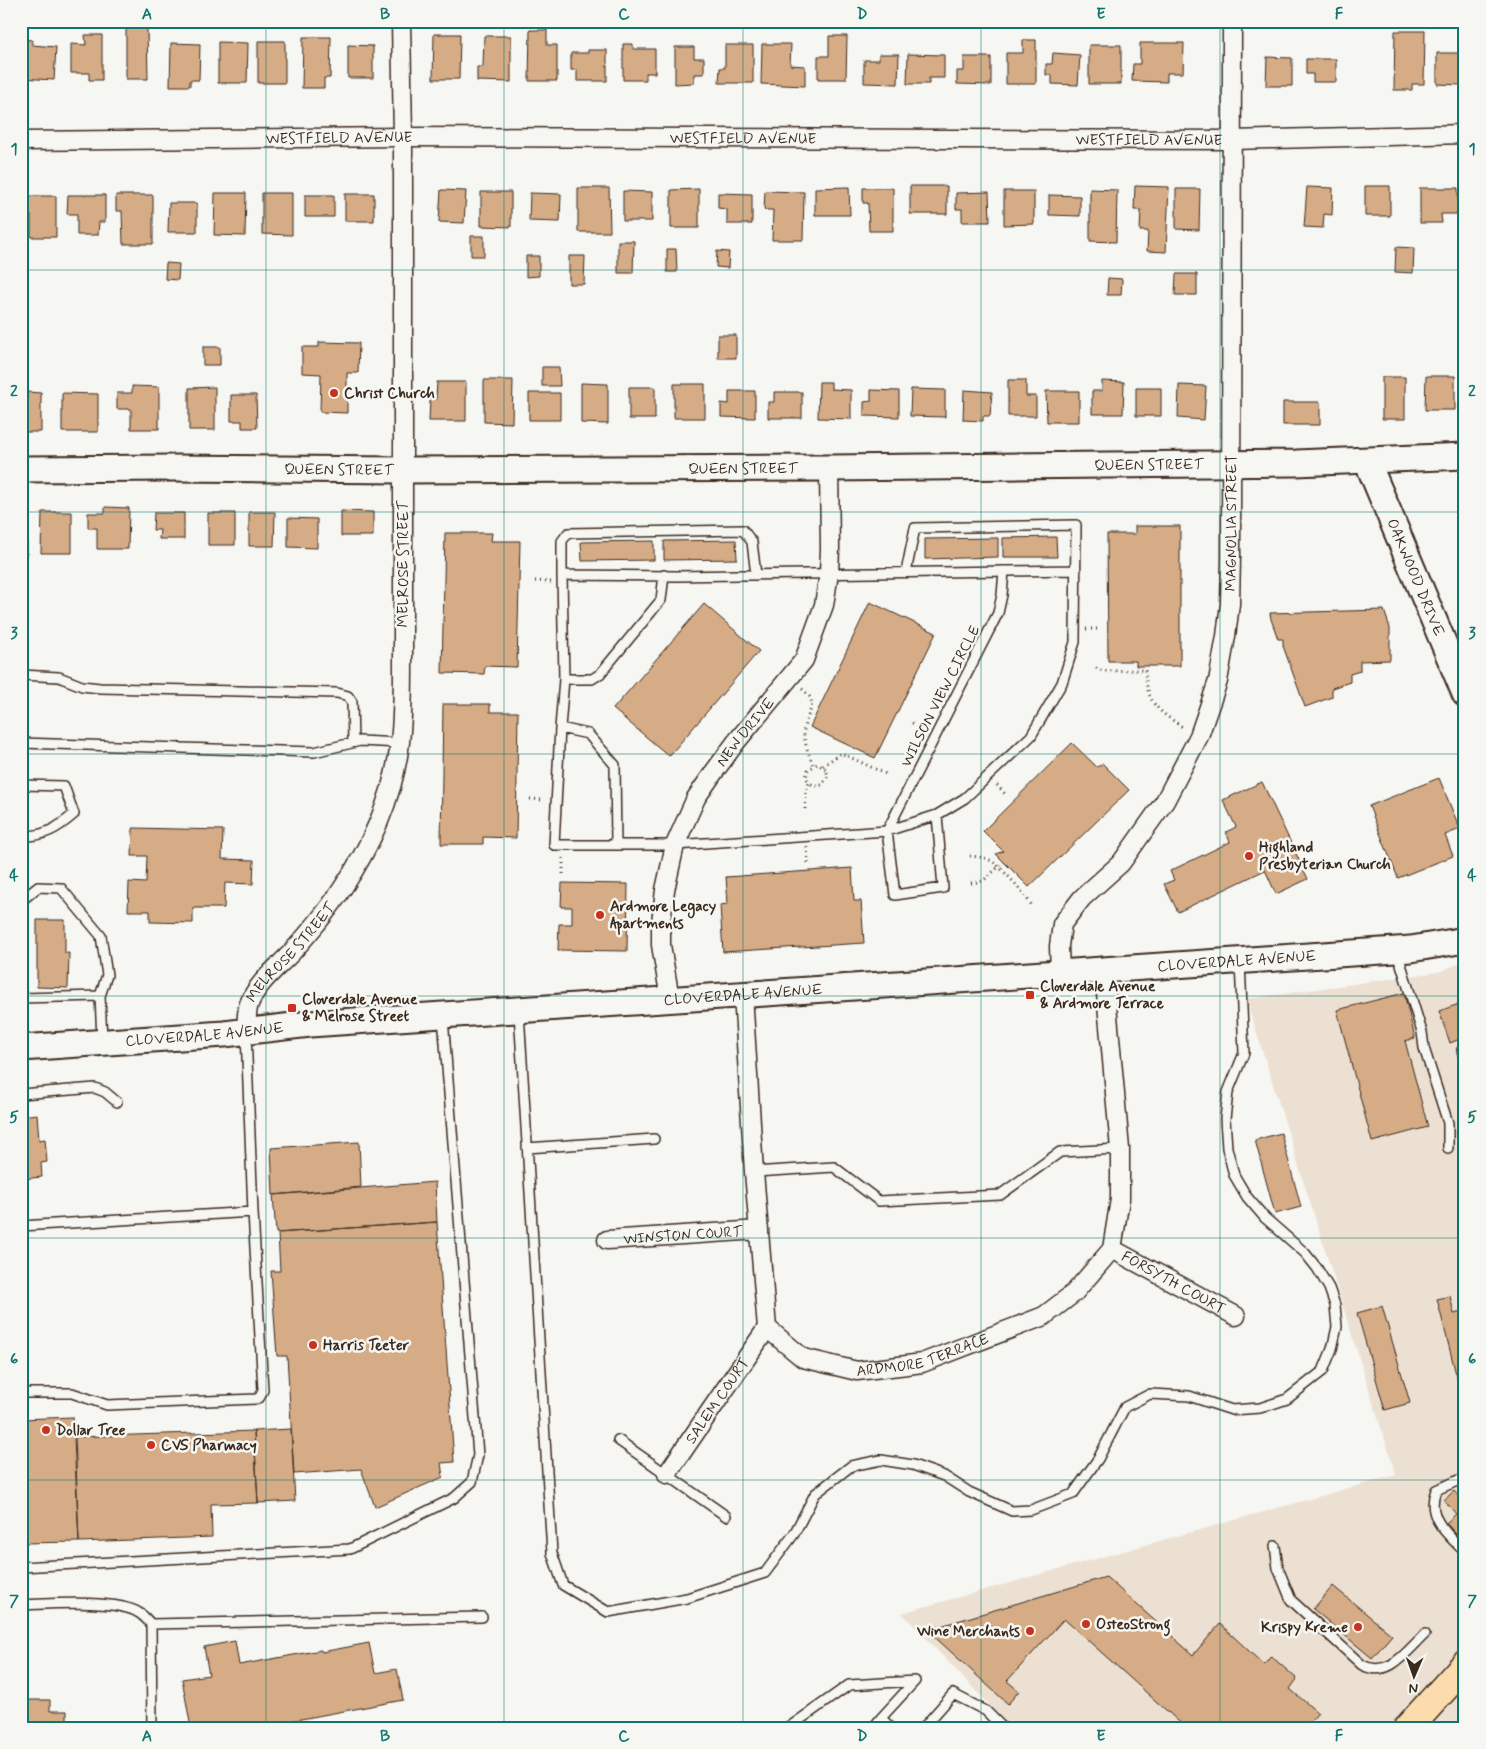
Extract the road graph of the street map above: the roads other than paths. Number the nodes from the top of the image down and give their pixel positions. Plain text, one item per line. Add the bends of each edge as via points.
1 (400, 21) edge
2 (1232, 21) edge
3 (1465, 134) edge
4 (403, 137) junction
5 (1233, 140) junction
6 (21, 141) edge
7 (1465, 456) edge
8 (1367, 462) junction
9 (1232, 464) junction
10 (830, 468) junction
11 (21, 469) edge
12 (403, 470) junction
13 (1076, 570) junction
14 (1004, 571) junction
15 (906, 572) junction
16 (829, 573) junction
17 (756, 574) junction
18 (562, 575) junction
19 (664, 575) junction
20 (21, 676) edge
21 (564, 680) junction
22 (1465, 694) edge
23 (560, 728) junction
24 (353, 742) junction
25 (21, 743) edge
26 (400, 743) junction
27 (21, 785) edge
28 (937, 815) junction
29 (887, 830) junction
30 (21, 836) edge
31 (616, 845) junction
32 (675, 845) junction
33 (21, 901) edge
34 (1465, 940) edge
35 (1399, 950) junction
36 (1240, 961) junction
37 (1104, 971) junction
38 (1060, 973) junction
39 (742, 994) junction
40 (100, 996) junction
41 (21, 998) edge
42 (670, 999) junction
43 (519, 1010) junction
44 (21, 1012) edge
45 (443, 1015) junction
46 (246, 1031) junction
47 (102, 1042) junction
48 (1465, 1047) edge
49 (22, 1048) edge
50 (1465, 1060) edge
51 (21, 1094) edge
52 (117, 1102) dead end
53 (654, 1139) dead end
54 (527, 1148) junction
55 (1448, 1148) dead end
56 (1120, 1149) junction
57 (754, 1172) junction
58 (253, 1212) junction
59 (21, 1226) edge
60 (759, 1230) junction
61 (606, 1240) dead end
62 (1112, 1249) junction
63 (1236, 1316) dead end
64 (767, 1328) junction
65 (21, 1393) edge
66 (618, 1440) dead end
67 (667, 1474) junction
68 (1465, 1480) edge
69 (726, 1516) dead end
70 (1275, 1546) dead end
71 (1465, 1552) edge
72 (21, 1567) edge
73 (21, 1605) edge
74 (482, 1617) dead end
75 (151, 1624) junction
76 (1425, 1634) dead end
77 (1465, 1665) edge
78 (881, 1718) junction
79 (152, 1728) edge
80 (788, 1728) edge
81 (873, 1728) edge
82 (891, 1728) edge
83 (922, 1728) edge
84 (1003, 1728) edge
85 (1408, 1728) edge

1 - 4 street, MELROSE STREET
2 - 5 street, MAGNOLIA STREET
3 - 5 street, WESTFIELD AVENUE
4 - 5 street, WESTFIELD AVENUE
4 - 6 street, WESTFIELD AVENUE
4 - 12 street, MELROSE STREET
5 - 9 street, MAGNOLIA STREET
7 - 8 street, QUEEN STREET
8 - 9 street, QUEEN STREET
8 - 22 street, OAKWOOD DRIVE
9 - 10 street, QUEEN STREET
9 - 38 street, MAGNOLIA STREET via 1229,612 1218,681 1199,736 1165,801 1121,863 1082,898 1062,924 1058,946
10 - 12 street, QUEEN STREET
10 - 16 street, NEW DRIVE
11 - 12 street, QUEEN STREET
12 - 26 street, MELROSE STREET via 403,701
13 - 14 lane
13 - 15 lane via 1076,525 915,528
13 - 28 lane via 1075,642 1062,683 1032,736 965,798
14 - 15 lane
14 - 29 lane, WILSON VIEW CIRCLE via 998,612
15 - 16 lane
16 - 17 lane
16 - 32 street, NEW DRIVE via 824,605 804,660 714,772 696,798
17 - 18 lane via 752,542 743,530 568,533 562,541
17 - 19 lane
18 - 19 lane
18 - 21 lane
19 - 21 lane via 661,600 600,674 592,679
20 - 24 lane via 59,677 82,686 100,688 338,693 348,696 352,702
21 - 23 lane
23 - 31 lane via 588,734 615,765
23 - 31 lane via 554,846
24 - 25 lane via 314,752
24 - 26 lane
26 - 46 street, MELROSE STREET via 380,820 363,855 313,928 256,989 248,1006
27 - 30 lane via 64,786 74,814 56,829 32,837
28 - 29 lane
28 - 29 lane via 943,888 895,895
29 - 32 lane
31 - 32 lane
32 - 42 street, NEW DRIVE via 661,922 661,945
33 - 40 lane via 38,887 61,888 101,936 107,974
34 - 35 street, CLOVERDALE AVENUE
35 - 36 street, CLOVERDALE AVENUE
35 - 55 lane via 1424,1048 1448,1123
36 - 37 street, CLOVERDALE AVENUE
36 - 54 lane via 1244,1052 1228,1092 1225,1119 1227,1148 1234,1175 1247,1197 1304,1253 1329,1288 1337,1327 1332,1349 1323,1371 1305,1386 1287,1399 1260,1408 1232,1410 1189,1396 1150,1394 1125,1407 1098,1459 1073,1494 1031,1510 1012,1512 944,1476 913,1465 881,1460 851,1466 814,1494 794,1534 765,1573 687,1598 608,1612 563,1585 552,1553
37 - 38 street, CLOVERDALE AVENUE
37 - 56 street
38 - 39 street, CLOVERDALE AVENUE
39 - 42 street, CLOVERDALE AVENUE
39 - 57 street
40 - 41 lane
40 - 47 lane
42 - 43 street, CLOVERDALE AVENUE
43 - 45 street, CLOVERDALE AVENUE
43 - 54 lane
44 - 49 lane
45 - 46 street, CLOVERDALE AVENUE
45 - 72 lane via 478,1455 472,1482 454,1498 350,1549
46 - 47 street, CLOVERDALE AVENUE
46 - 58 lane
47 - 49 street, CLOVERDALE AVENUE
48 - 50 lane via 1462,1050
51 - 52 lane via 95,1088
53 - 54 lane
56 - 57 lane via 1060,1152 1000,1195 879,1201 834,1167
56 - 62 street via 1120,1199
57 - 60 street
58 - 59 lane
58 - 65 lane via 263,1390 260,1397 107,1405 72,1393
60 - 61 street, WINSTON COURT
60 - 64 street
62 - 63 street, FORSYTH COURT
62 - 64 street, ARDMORE TERRACE via 1074,1293 1044,1316 922,1363 856,1371 803,1358
64 - 67 street, SALEM COURT
66 - 67 lane
67 - 69 lane
68 - 71 lane via 1436,1490 1432,1500 1438,1524
70 - 76 lane via 1278,1568 1292,1600 1362,1665 1374,1669 1390,1666
73 - 75 lane via 112,1605 138,1612
74 - 75 lane
75 - 79 lane
77 - 85 main road
78 - 80 lane via 915,1681 849,1685
78 - 81 lane
78 - 82 lane
83 - 84 lane via 953,1694 986,1711

